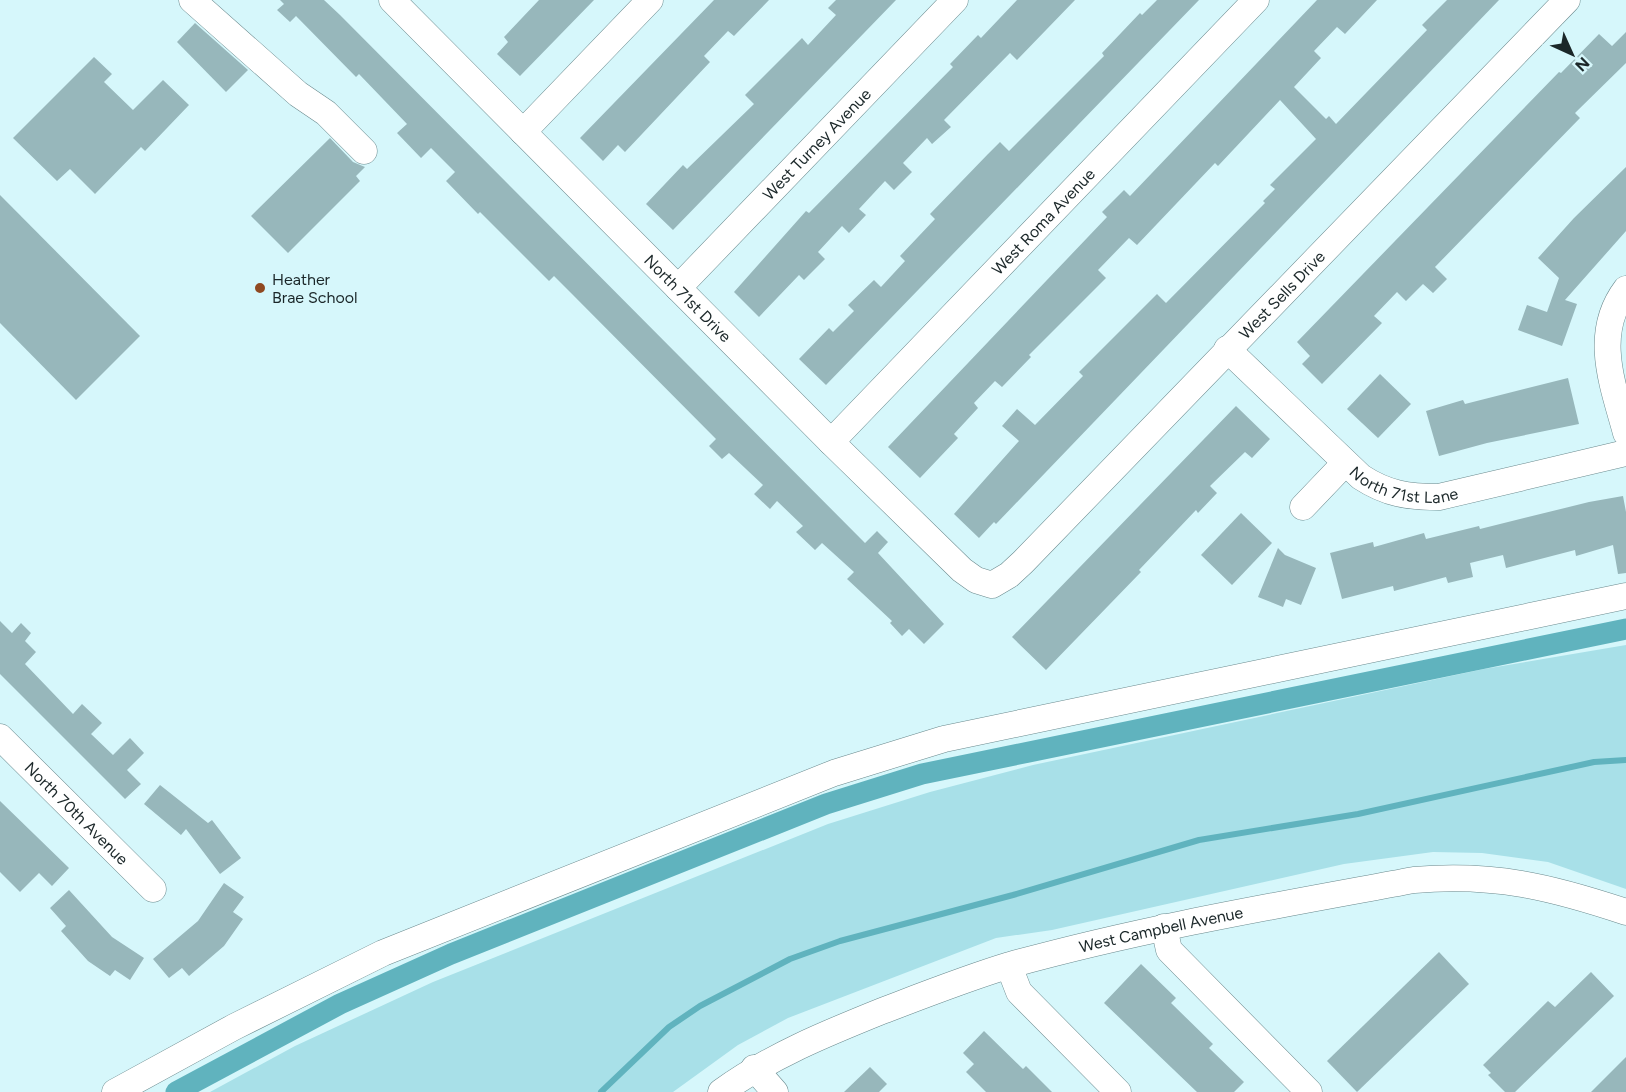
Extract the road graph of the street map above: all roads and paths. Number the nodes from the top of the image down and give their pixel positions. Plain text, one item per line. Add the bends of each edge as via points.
1 (192, 0) edge
2 (392, 0) edge
3 (650, 0) edge
4 (955, 0) edge
5 (1256, 0) edge
6 (1567, 0) edge
7 (523, 132) junction
8 (364, 151) dead end
9 (678, 288) junction
10 (1626, 289) edge
11 (1227, 349) junction
12 (1626, 433) edge
13 (831, 442) junction
14 (1626, 453) edge
15 (1345, 463) junction
16 (1303, 507) dead end
17 (992, 585) joint
18 (1626, 596) edge
19 (0, 737) edge
20 (153, 889) dead end
21 (1626, 912) edge
22 (1164, 927) junction
23 (1009, 966) junction
24 (754, 1068) junction
25 (115, 1092) edge
26 (720, 1092) edge
27 (775, 1092) edge
28 (1118, 1092) edge
29 (1309, 1092) edge

1 - 8 street via 298,94 326,113
2 - 7 street, North 71st Drive
3 - 7 street
4 - 9 street, West Turney Avenue
5 - 13 street, West Roma Avenue
6 - 11 street, West Sells Drive
7 - 9 street, North 71st Drive
9 - 13 street, North 71st Drive
10 - 12 street via 1608,329 1607,362
11 - 15 street, North 71st Lane
11 - 17 street, West Sells Drive via 1023,562
13 - 17 street, North 71st Drive via 962,570
14 - 15 street, North 71st Lane via 1438,497 1408,497 1385,491
15 - 16 street
18 - 25 street via 944,739 834,773 383,953
19 - 20 street, North 70th Avenue
21 - 22 street, West Campbell Avenue via 1539,885 1504,879 1440,878
22 - 23 street, West Campbell Avenue
22 - 29 street via 1169,950
23 - 24 street, West Campbell Avenue via 807,1041
23 - 28 street via 1019,992
24 - 26 street, West Campbell Avenue
24 - 27 street

